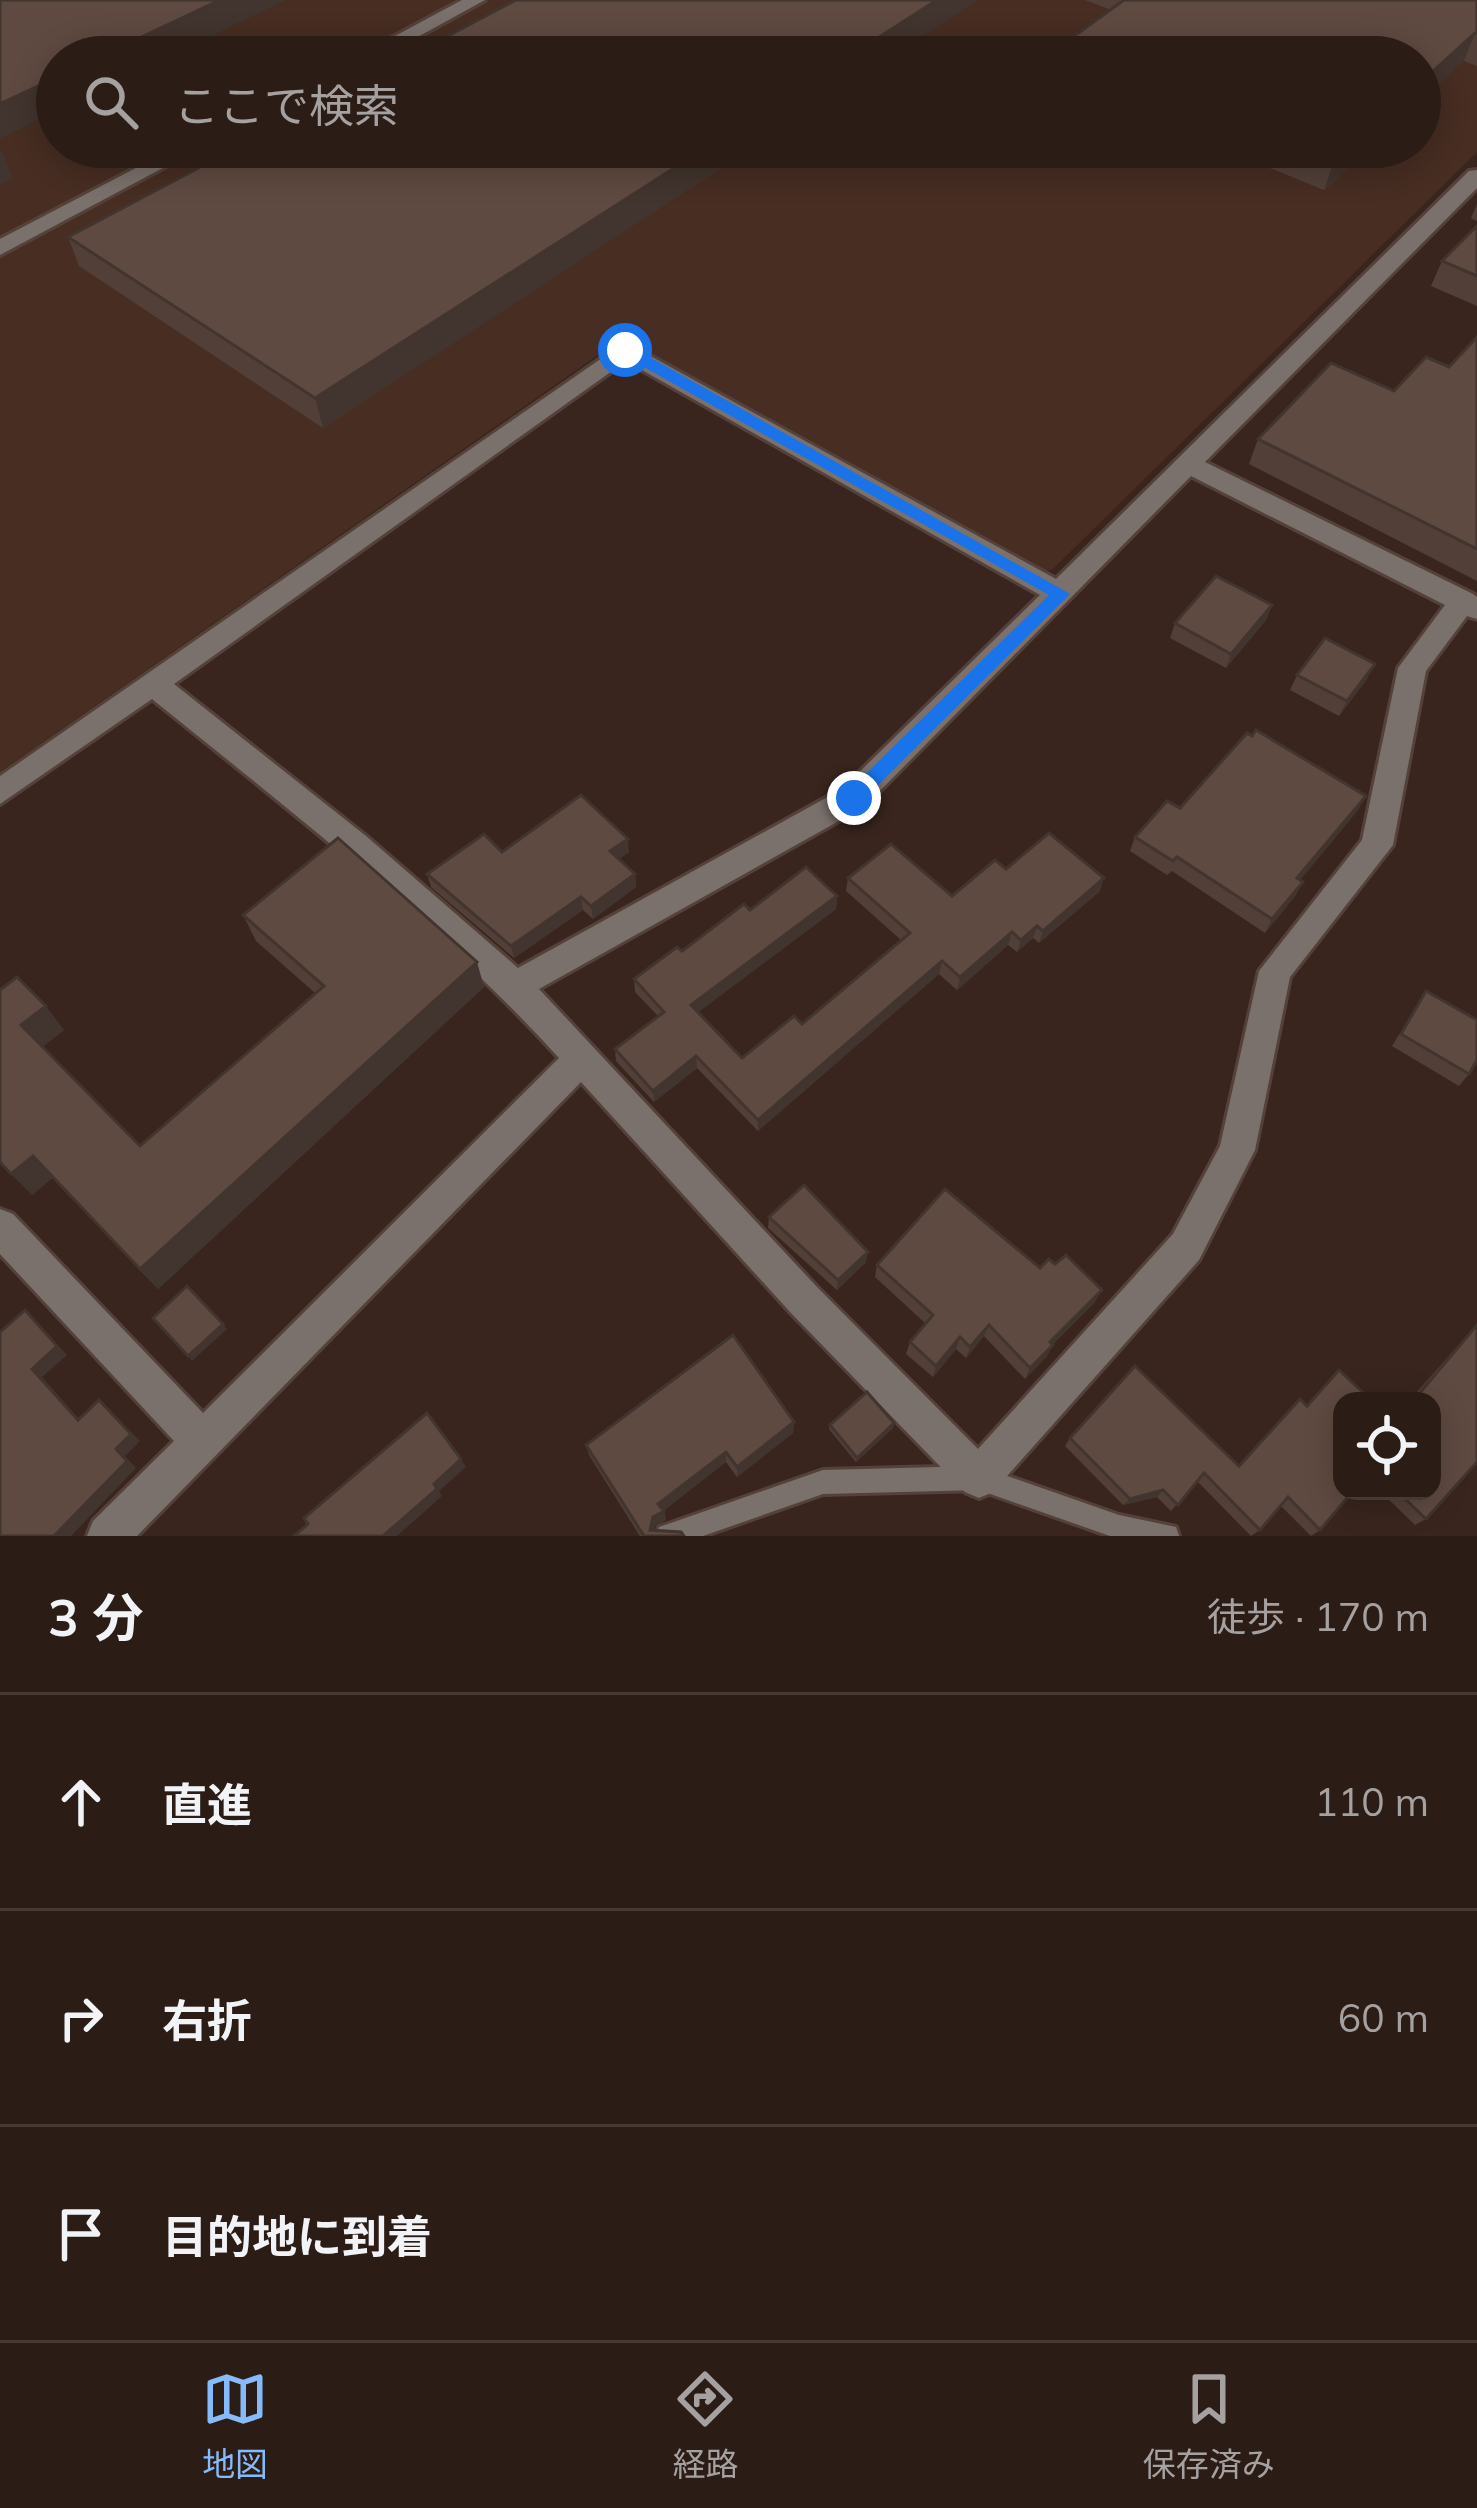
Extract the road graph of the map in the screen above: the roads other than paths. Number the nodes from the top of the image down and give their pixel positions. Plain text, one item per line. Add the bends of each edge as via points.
1 (476, 0) edge
2 (407, 36) edge
3 (153, 168) edge
4 (1477, 176) edge
5 (0, 248) edge
6 (1188, 464) junction
7 (1061, 594) junction
8 (1470, 605) edge
9 (152, 683) junction
10 (0, 792) edge
11 (515, 986) junction
12 (583, 1058) junction
13 (0, 1227) edge
14 (201, 1440) junction
15 (979, 1478) junction
16 (108, 1536) edge
17 (668, 1536) edge
18 (1167, 1536) edge

1 - 2 street
3 - 5 street
4 - 6 street
6 - 7 street
6 - 8 street
7 - 9 street via 625,350
7 - 11 street via 854,798
8 - 15 street via 1412,668 1377,845 1275,971 1237,1150 1186,1247
9 - 10 street
9 - 11 street via 356,845
11 - 12 street
12 - 14 street
12 - 15 street
13 - 14 street
14 - 16 street
15 - 17 lane via 823,1482
15 - 18 lane

